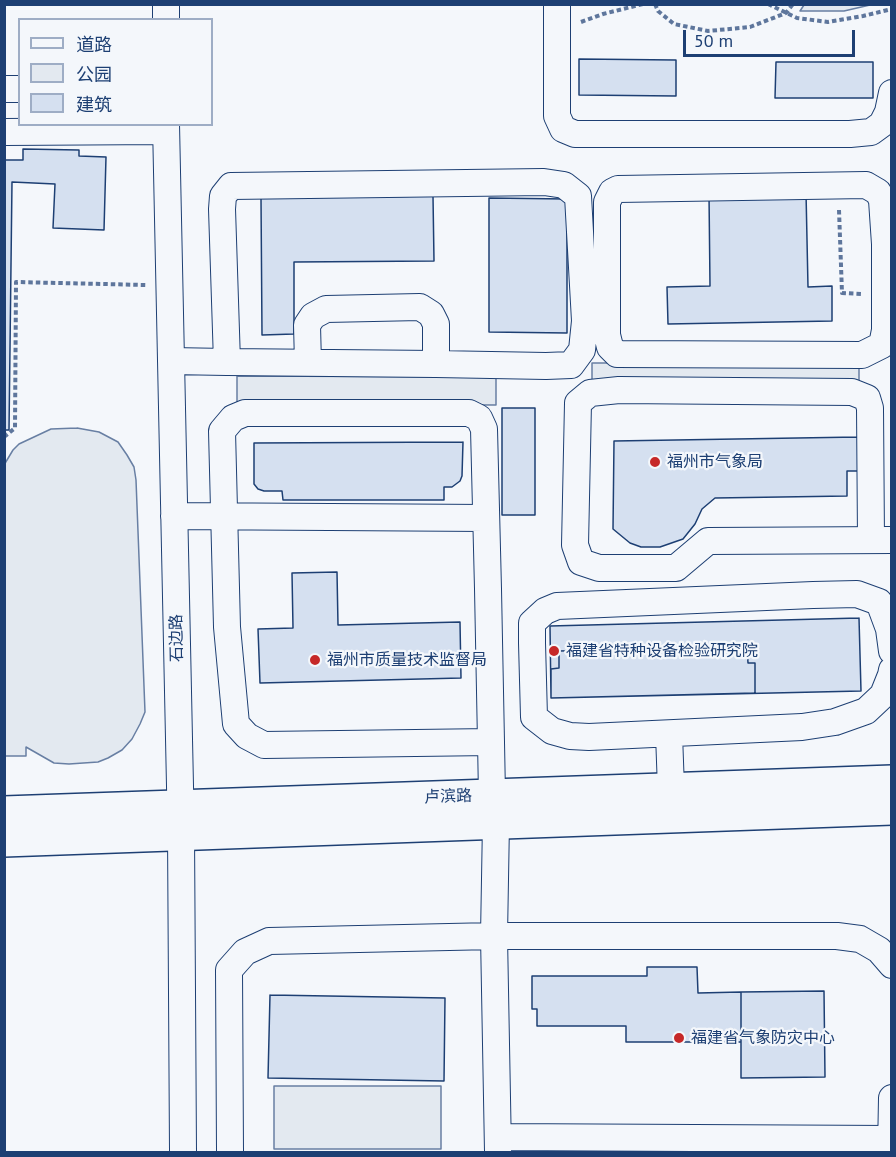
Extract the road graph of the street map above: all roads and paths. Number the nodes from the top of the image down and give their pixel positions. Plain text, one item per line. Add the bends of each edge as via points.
1 (643, 4) edge
2 (655, 4) edge
3 (768, 4) edge
4 (794, 4) edge
5 (891, 9) edge
6 (786, 13) junction
7 (557, 17) edge
8 (891, 93) edge
9 (166, 128) edge
10 (4, 132) edge
11 (838, 185) junction
12 (888, 244) edge
13 (170, 286) junction
14 (885, 294) junction
15 (171, 361) junction
16 (227, 362) junction
17 (308, 363) junction
18 (436, 364) junction
19 (4, 437) edge
20 (174, 516) junction
21 (224, 517) junction
22 (486, 518) junction
23 (881, 540) edge
24 (891, 651) edge
25 (891, 670) edge
26 (669, 734) junction
27 (491, 742) junction
28 (891, 782) edge
29 (671, 789) junction
30 (494, 808) junction
31 (891, 808) edge
32 (4, 813) edge
33 (181, 819) junction
34 (4, 840) edge
35 (494, 936) junction
36 (891, 965) edge
37 (891, 1098) edge
38 (891, 1139) edge
39 (498, 1145) edge
40 (183, 1152) edge
41 (230, 1152) edge
42 (891, 1152) edge

1 - 7 path via 603,14
2 - 6 path via 674,24 708,31 750,27
3 - 6 path
4 - 6 path
5 - 6 path via 828,22
7 - 8 street via 557,116 563,129 575,134 871,132 882,124
9 - 10 street
9 - 13 street, 石边路
11 - 12 street via 866,185 878,192
11 - 14 path via 842,293
11 - 14 street via 612,192 607,202 610,347 617,354 862,356 882,345
12 - 14 street
13 - 15 street, 石边路
13 - 19 path via 15,282 15,428
15 - 16 street
15 - 20 street, 石边路
16 - 17 street
16 - 18 street via 222,209 223,196 231,186 544,182 564,185 578,196 585,321 582,351 571,365
17 - 18 street
17 - 18 street via 307,325 313,316 326,309 420,307 432,314 436,324
20 - 21 street
20 - 33 street, 石边路
21 - 22 street
21 - 22 street via 222,431 232,418 245,413 469,412 479,417 484,429
21 - 27 street via 227,627 236,724 247,736 264,745
22 - 27 street
23 - 23 street via 867,398 852,392 619,390 590,393 578,403 575,545 581,562 599,568 676,568 708,541
24 - 26 street via 889,629 879,602 857,594 557,606 532,623 534,717 552,730 570,736
25 - 26 street via 883,695 866,711 835,722 802,728
26 - 29 street
27 - 30 street
28 - 29 main road, 卢滨路
29 - 30 main road, 卢滨路
30 - 31 main road
30 - 33 main road, 卢滨路
30 - 35 street
32 - 33 main road, 卢滨路
33 - 34 main road
33 - 40 street, 石边路
35 - 36 street via 837,936 860,939 879,950
35 - 39 street
35 - 41 street via 269,941 245,952 229,970
37 - 38 street
38 - 39 street
38 - 42 street

